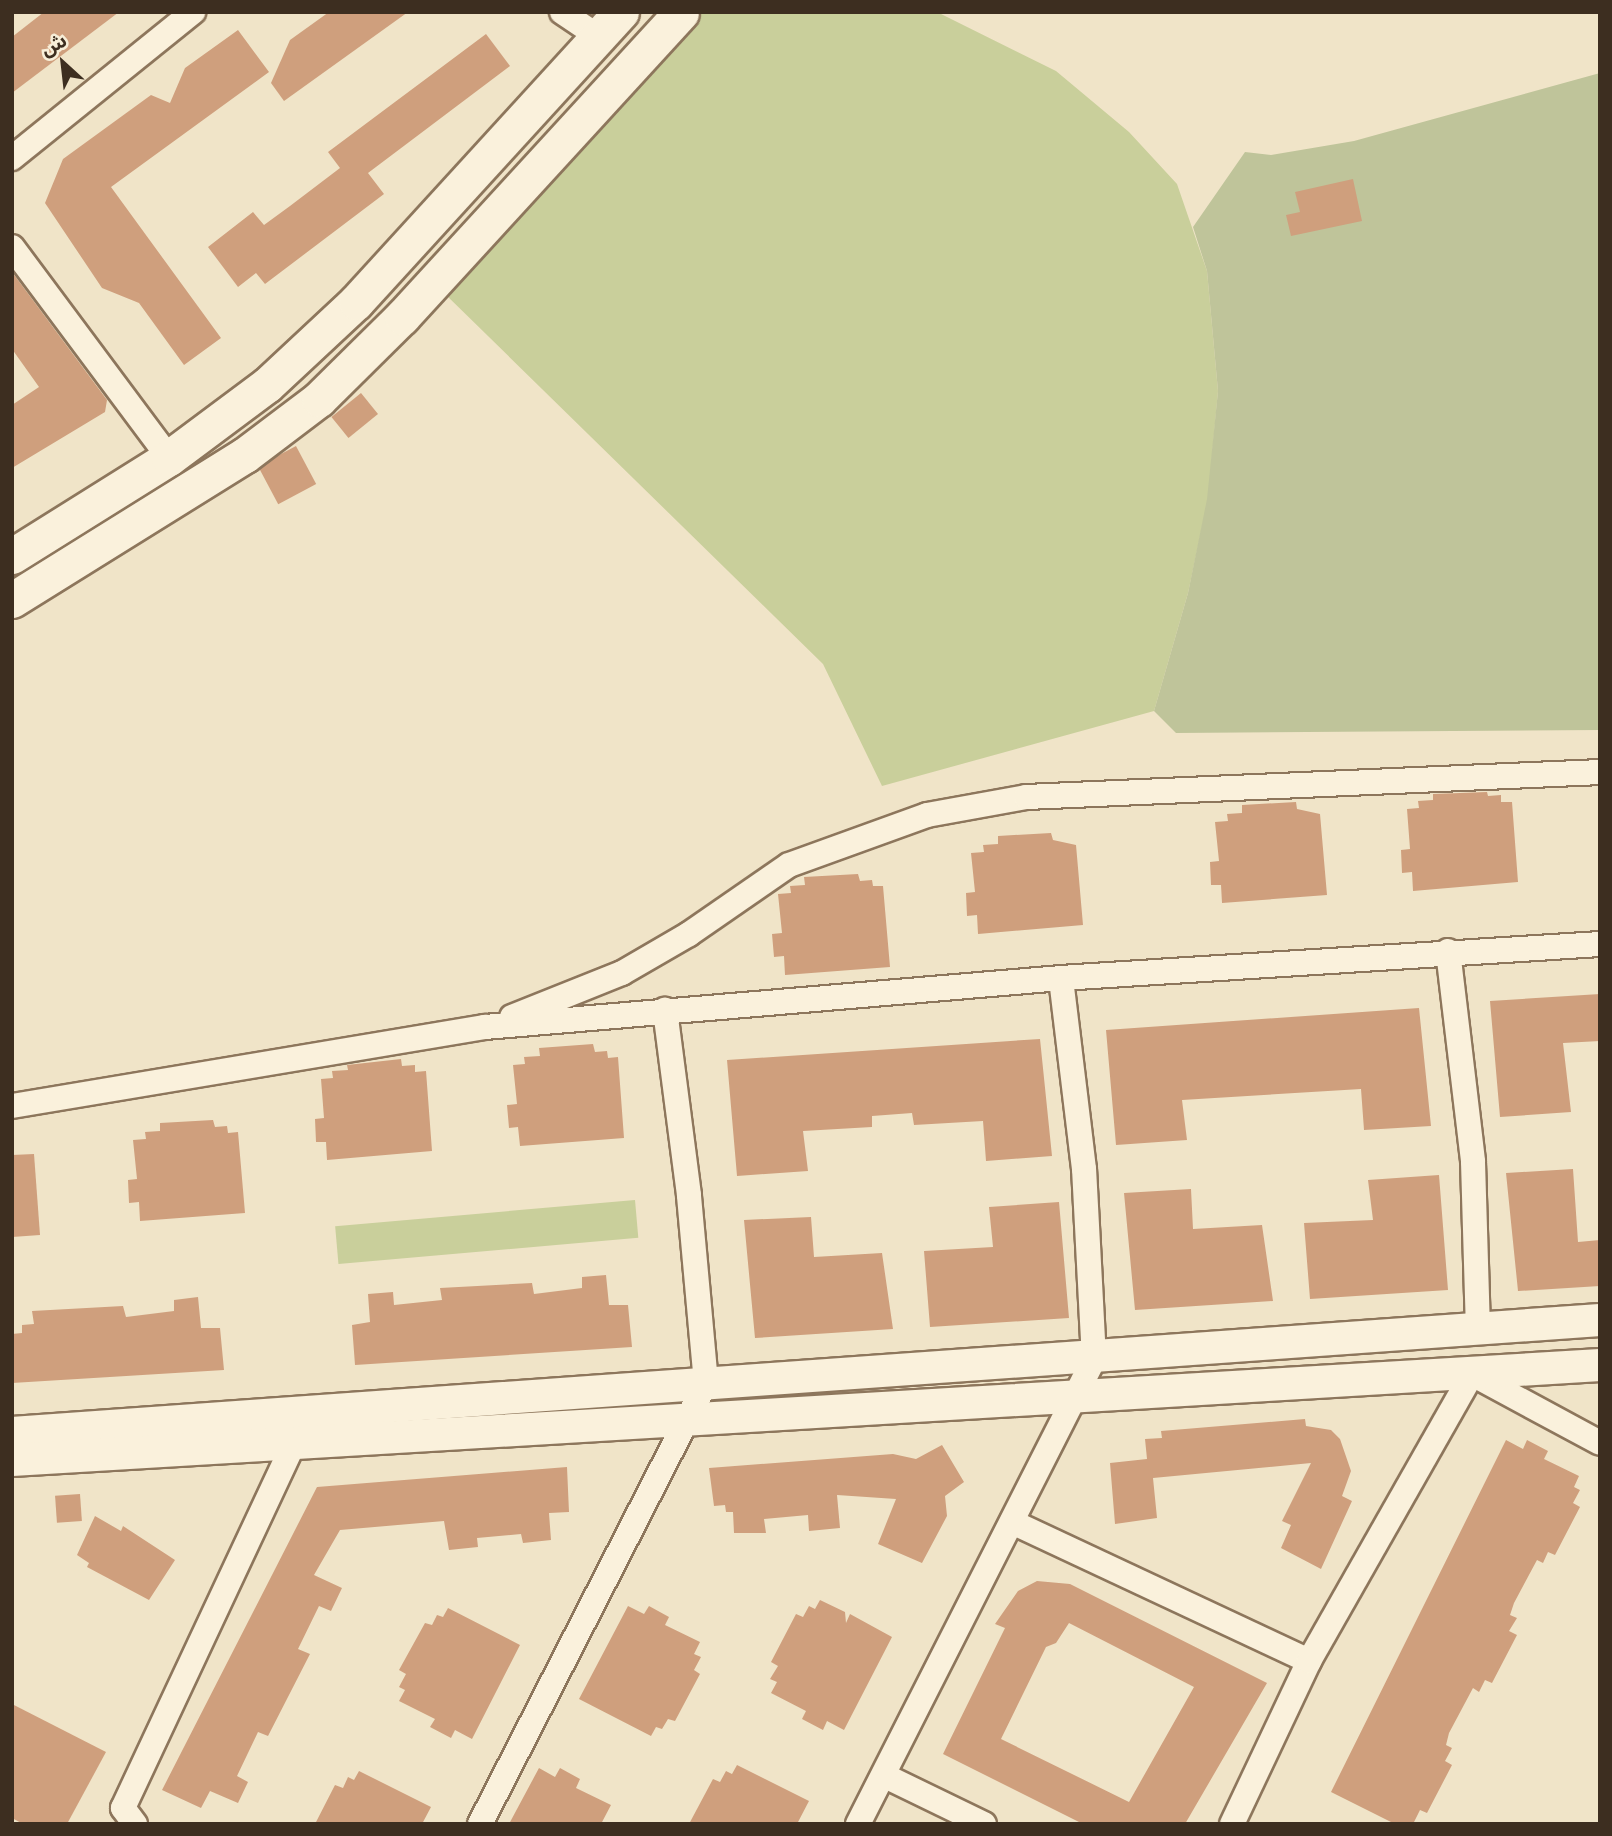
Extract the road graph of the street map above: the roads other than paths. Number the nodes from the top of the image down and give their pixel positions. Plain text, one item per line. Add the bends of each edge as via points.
1 (193, 12) edge
2 (562, 12) edge
3 (681, 12) edge
4 (610, 25) edge
5 (12, 158) edge
6 (12, 247) edge
7 (169, 458) junction
8 (12, 556) edge
9 (12, 600) edge
10 (1600, 772) edge
11 (1600, 944) edge
12 (1448, 951) junction
13 (1061, 978) junction
14 (665, 1010) junction
15 (485, 1027) junction
16 (12, 1106) edge
17 (1600, 1320) edge
18 (1478, 1328) junction
19 (1094, 1359) junction
20 (1600, 1365) edge
21 (1472, 1374) junction
22 (706, 1384) junction
23 (1075, 1396) junction
24 (310, 1411) junction
25 (686, 1423) junction
26 (12, 1433) edge
27 (1600, 1443) edge
28 (293, 1444) junction
29 (12, 1460) edge
30 (1012, 1522) junction
31 (1309, 1661) junction
32 (885, 1776) junction
33 (135, 1824) edge
34 (480, 1824) edge
35 (858, 1824) edge
36 (984, 1824) edge
37 (1233, 1824) edge

1 - 5 street
2 - 4 street
3 - 9 main road via 402,317 319,399 245,454
4 - 7 main road via 356,302 267,385
6 - 7 street
7 - 8 main road
10 - 15 street via 1026,797 927,815 789,865 689,934 622,973
11 - 12 street
12 - 13 street
12 - 18 street via 1473,1162
13 - 14 street
13 - 19 street via 1084,1169
14 - 15 street
14 - 22 street via 690,1195
15 - 16 street
17 - 18 street
18 - 19 street
19 - 22 street
19 - 23 street
20 - 21 street
21 - 23 street
21 - 27 street
21 - 31 street
22 - 24 street
22 - 25 street
23 - 25 street
23 - 30 street
24 - 26 street
24 - 28 street
25 - 28 street
25 - 34 street
28 - 29 street
28 - 33 street via 123,1808
30 - 31 street
30 - 32 street
31 - 37 street
32 - 35 street
32 - 36 street

